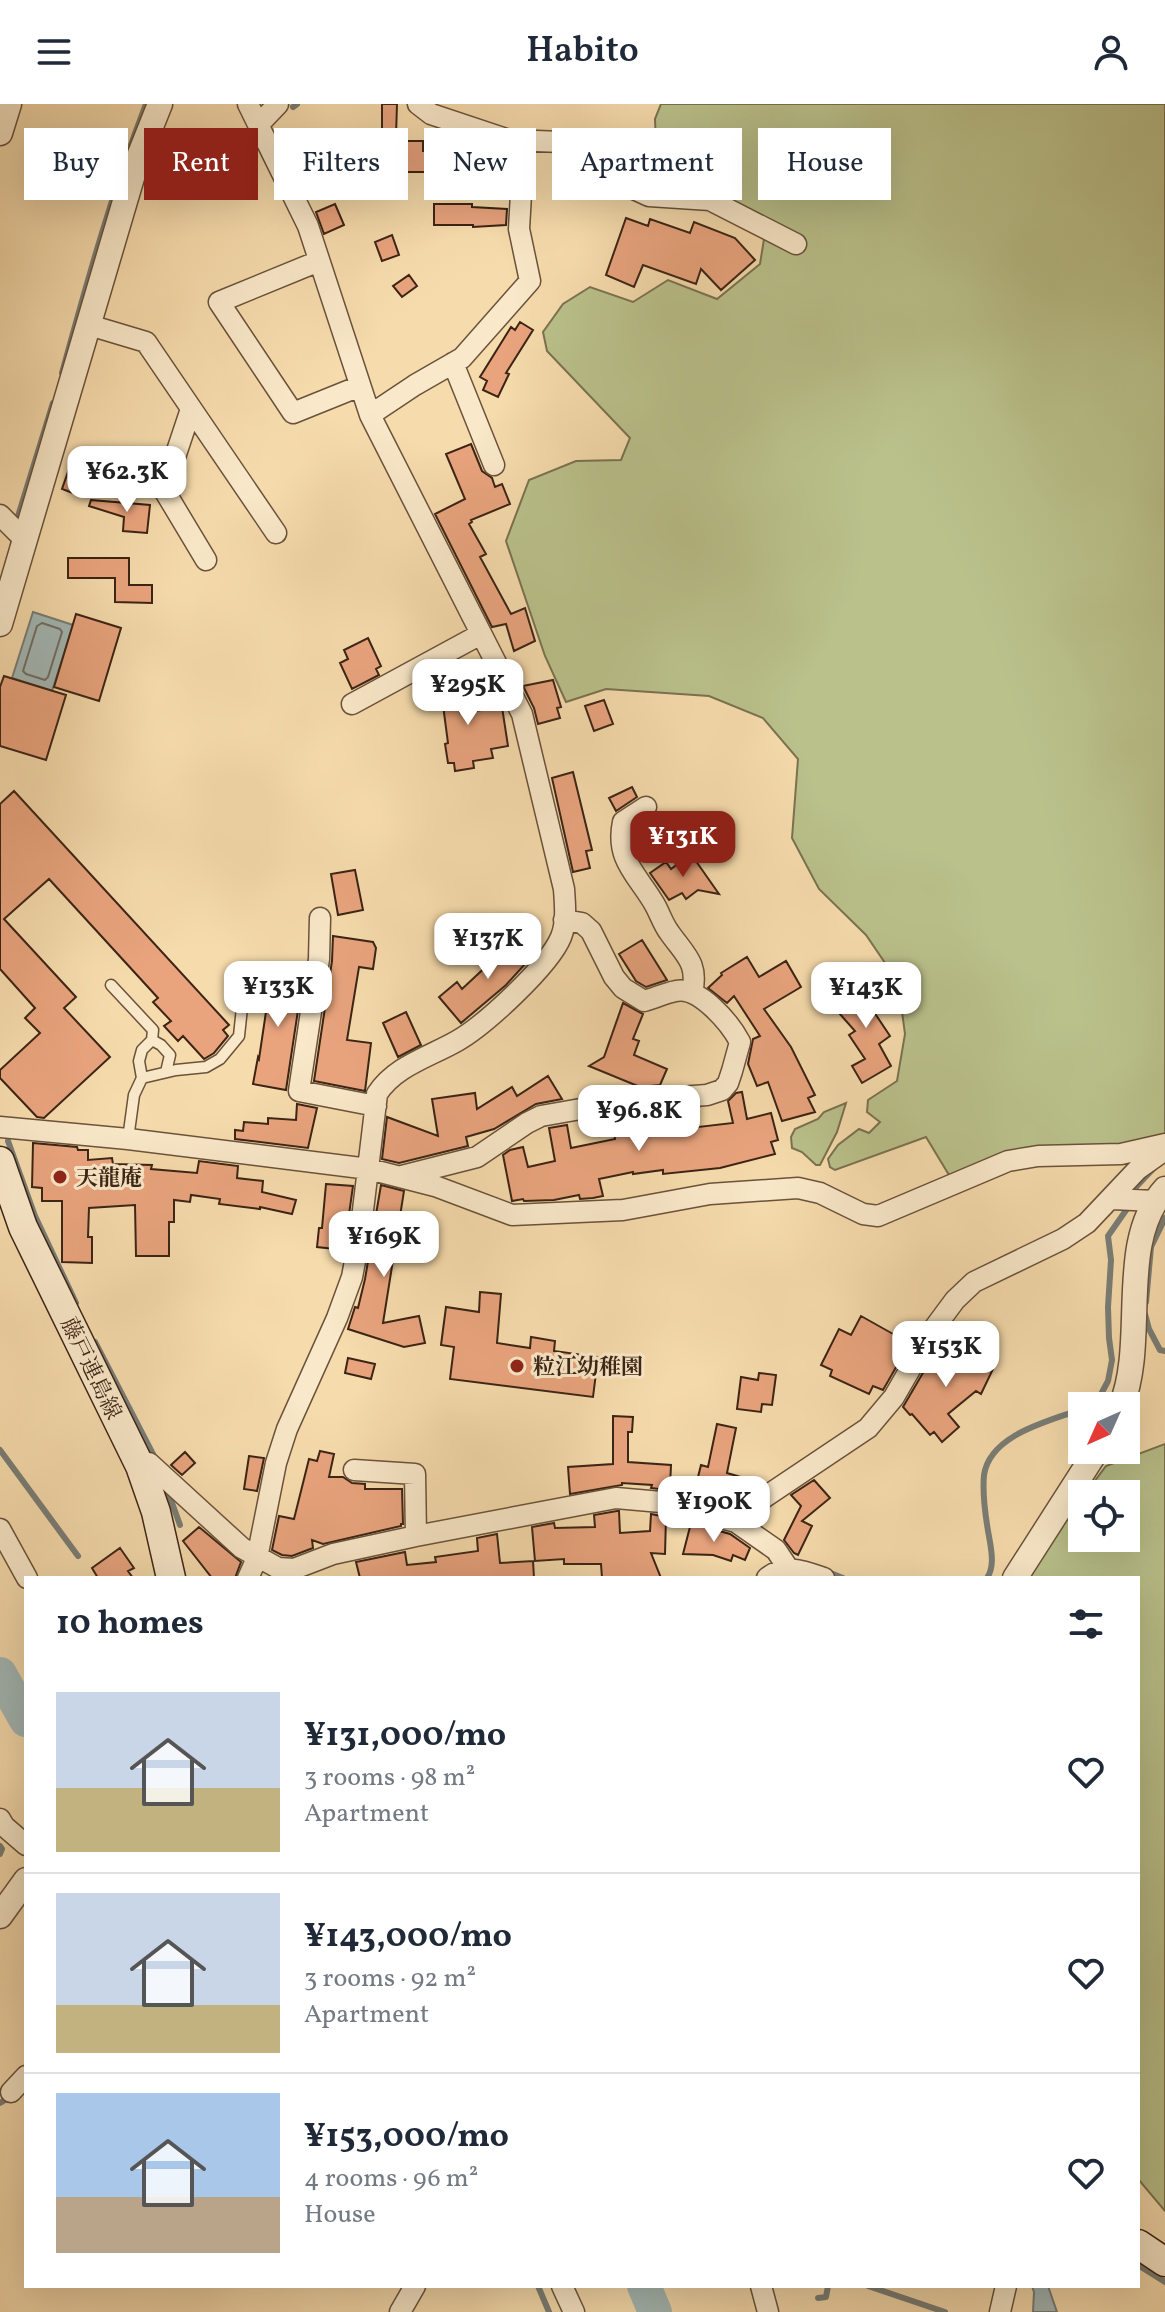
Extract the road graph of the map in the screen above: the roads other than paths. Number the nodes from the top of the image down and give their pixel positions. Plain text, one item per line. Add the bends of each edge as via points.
1 (9, 104) edge
2 (160, 104) edge
3 (248, 104) edge
4 (278, 104) edge
5 (418, 104) edge
6 (259, 124) junction
7 (473, 128) edge
8 (0, 133) edge
9 (536, 141) edge
10 (521, 200) edge
11 (796, 244) dead end
12 (319, 261) junction
13 (89, 325) junction
14 (453, 363) junction
15 (360, 386) junction
16 (191, 409) junction
17 (370, 415) junction
18 (494, 465) dead end
19 (14, 529) edge
20 (276, 533) dead end
21 (206, 560) dead end
22 (0, 624) edge
23 (481, 634) junction
24 (352, 704) dead end
25 (646, 807) dead end
26 (320, 918) dead end
27 (564, 920) junction
28 (245, 979) dead end
29 (111, 985) dead end
30 (692, 993) junction
31 (152, 1040) junction
32 (166, 1072) junction
33 (142, 1078) junction
34 (376, 1106) junction
35 (0, 1127) edge
36 (128, 1139) junction
37 (1165, 1147) edge
38 (0, 1161) edge
39 (369, 1169) junction
40 (400, 1177) junction
41 (1139, 1197) edge
42 (1127, 1392) edge
43 (1088, 1464) edge
44 (140, 1466) junction
45 (354, 1470) dead end
46 (736, 1522) junction
47 (0, 1529) edge
48 (416, 1536) junction
49 (257, 1558) junction
50 (785, 1564) junction
51 (26, 1576) edge
52 (171, 1576) edge
53 (249, 1576) edge
54 (769, 1576) edge
55 (819, 1576) edge
56 (1016, 1576) edge
57 (1, 1822) edge
58 (24, 1843) edge
59 (24, 1883) edge
60 (0, 1916) edge
61 (24, 2078) edge
62 (11, 2092) dead end
63 (1140, 2245) edge
64 (1165, 2262) edge
65 (414, 2288) edge
66 (563, 2288) edge
67 (762, 2288) edge
68 (1006, 2288) edge
69 (400, 2312) edge
70 (574, 2312) edge
71 (768, 2312) edge
72 (1000, 2312) edge

1 - 8 street
2 - 13 street via 136,164
3 - 6 street
4 - 6 street
5 - 7 street
6 - 12 street
9 - 11 street via 580,146 621,183 649,196 710,200
10 - 14 street via 519,229 530,281
12 - 15 street
12 - 15 street via 219,302 293,413
13 - 16 street via 146,342
13 - 19 street
14 - 17 street
14 - 18 street
15 - 17 street
16 - 20 street
16 - 21 street via 164,490
17 - 23 street
19 - 22 street
23 - 24 street
23 - 27 street via 522,714 564,889
25 - 30 street via 623,822 624,860 691,963 696,977
26 - 34 street via 299,1091
27 - 30 street via 582,923 591,931 614,977 634,996 644,1001 679,990
27 - 34 street via 553,952 495,1014 458,1041 395,1073 377,1094
28 - 32 lane via 239,1036 220,1059 206,1067
29 - 31 lane via 153,1030
30 - 40 street via 710,1005 740,1042 722,1090 541,1116 477,1157
31 - 32 lane via 170,1055
31 - 33 lane via 139,1061
32 - 33 lane
33 - 36 lane
34 - 39 street
35 - 36 street
36 - 39 street
37 - 40 street via 1008,1161 878,1216 798,1188 710,1194 623,1210 512,1215
37 - 41 street via 1138,1169
38 - 44 main road, 藤戸連島線 via 23,1227
39 - 40 street
39 - 49 street via 352,1277 287,1429
41 - 42 street
41 - 46 street via 974,1282 932,1331 894,1397 868,1428
43 - 56 street
44 - 49 street via 149,1463
44 - 52 main road, 藤戸連島線
45 - 48 street via 415,1474
46 - 48 street via 661,1502 616,1498
46 - 50 street via 769,1544
47 - 51 street
48 - 49 street via 333,1554 294,1569
49 - 53 street
50 - 54 street
50 - 55 street
57 - 58 street
59 - 60 street
61 - 62 street
63 - 64 main road
65 - 69 street
66 - 70 street
67 - 71 street
68 - 72 street

